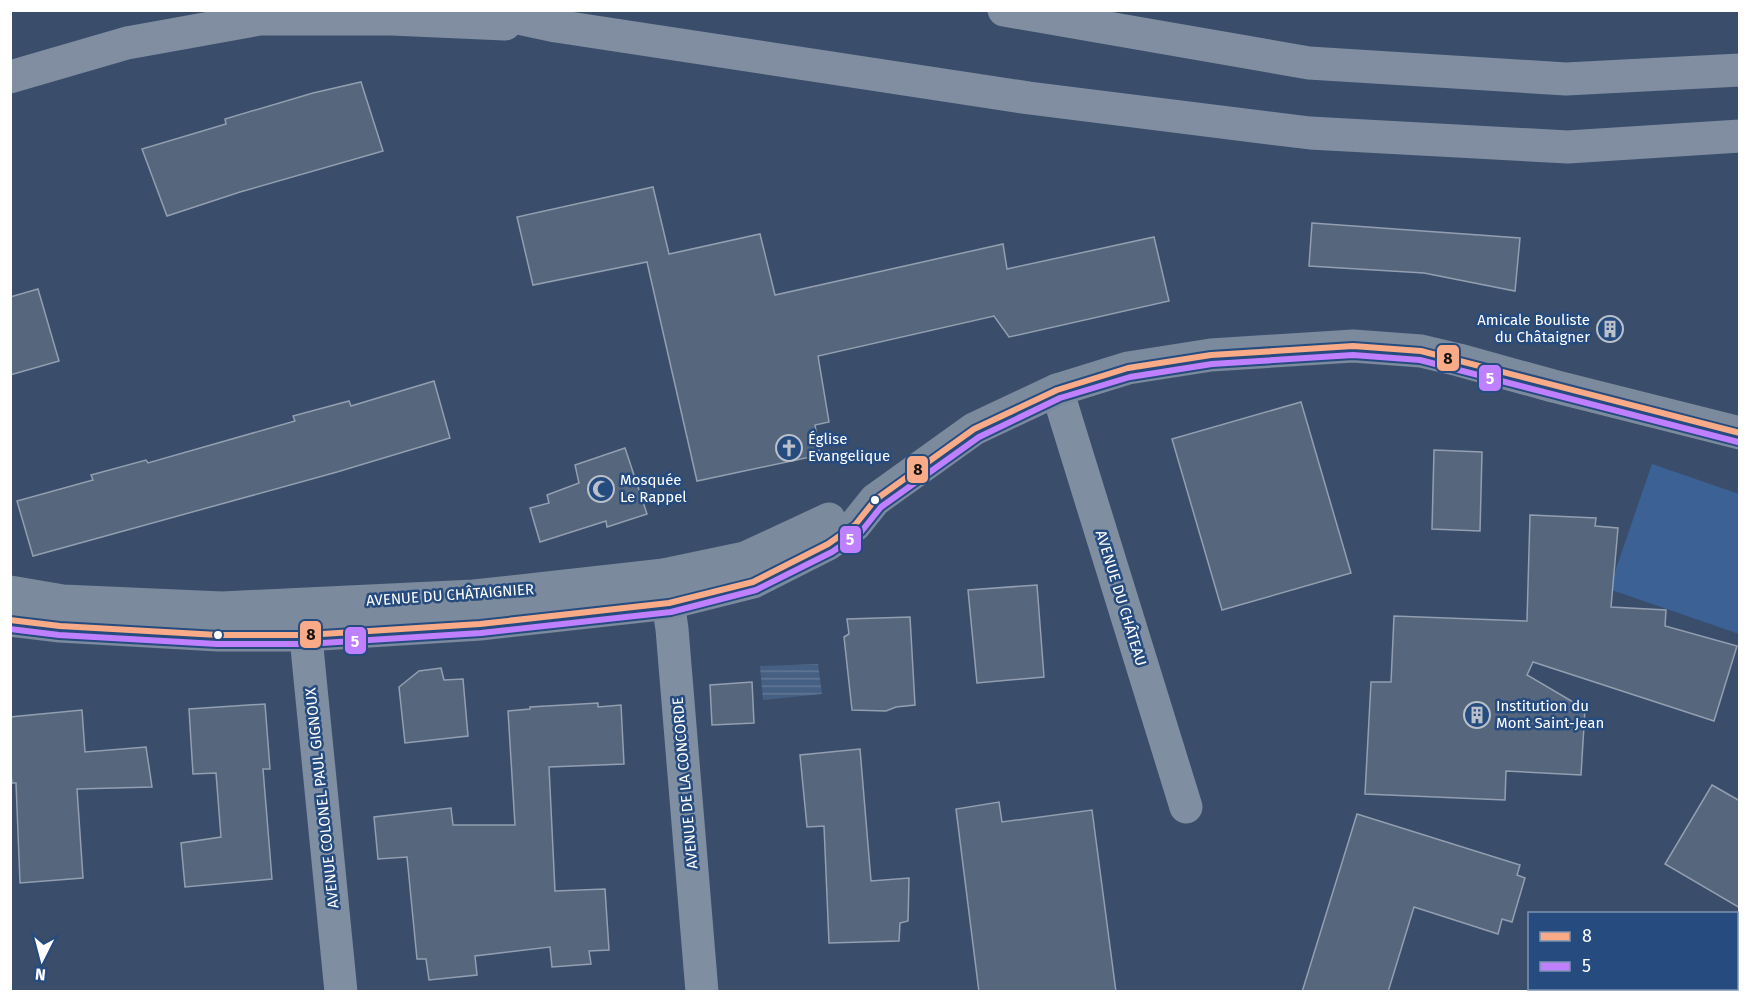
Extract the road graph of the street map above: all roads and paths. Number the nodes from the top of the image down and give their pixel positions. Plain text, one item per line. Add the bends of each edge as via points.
1 (481, 10) edge
2 (1004, 10) edge
3 (556, 26) junction
4 (1740, 70) edge
5 (10, 77) edge
6 (1740, 136) edge
7 (1057, 390) junction
8 (1740, 433) edge
9 (666, 589) junction
10 (10, 592) edge
11 (10, 620) edge
12 (305, 620) junction
13 (1186, 807) dead end
14 (341, 992) edge
15 (702, 992) edge

1 - 3 highway
2 - 4 highway via 1309,63 1566,79
3 - 5 highway via 392,19 260,19 127,43
3 - 6 highway via 1029,98 1310,133 1568,147
7 - 8 street, AVENUE DU CHÂTAIGNIER via 1128,368 1211,355 1353,346 1421,351
7 - 9 street, AVENUE DU CHÂTAIGNIER via 974,429 875,500
7 - 13 street, AVENUE DU CHÂTEAU
9 - 12 street, AVENUE DU CHÂTAIGNIER via 554,601 474,596
9 - 15 street, AVENUE DE LA CONCORDE
10 - 12 street, AVENUE DU CHÂTAIGNIER via 63,601 222,608
11 - 12 street, AVENUE DU CHÂTAIGNIER via 218,634
12 - 14 street, AVENUE COLONEL PAUL GIGNOUX

